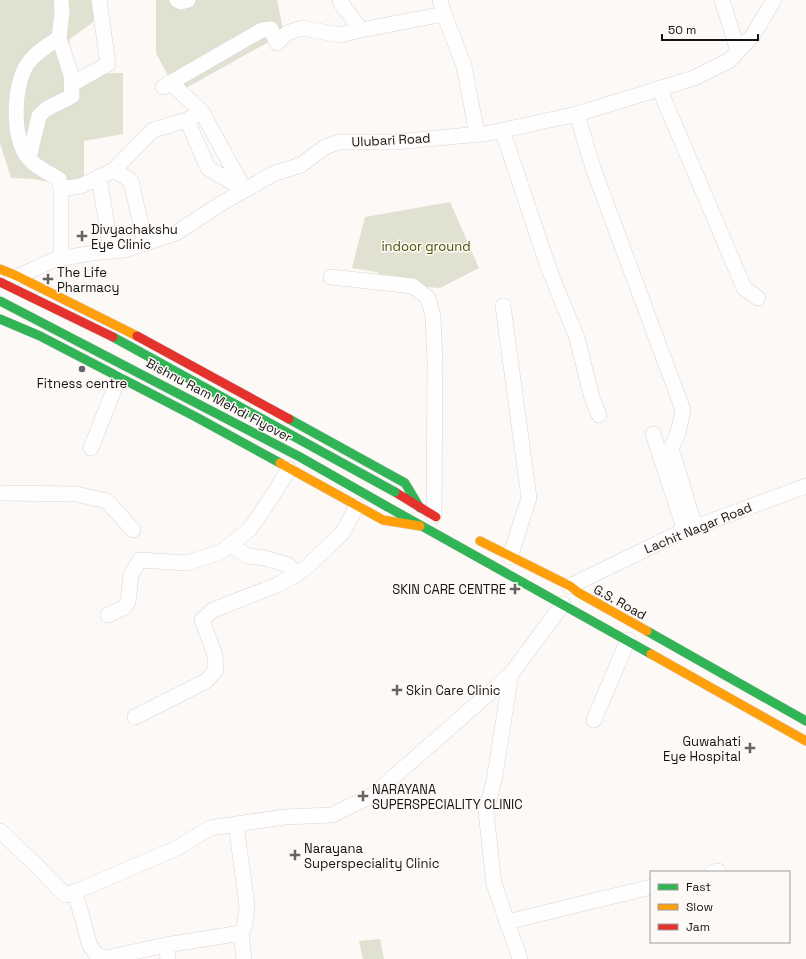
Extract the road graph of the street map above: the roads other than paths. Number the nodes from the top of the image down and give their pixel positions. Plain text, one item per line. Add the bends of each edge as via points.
1 (61, 0) edge
2 (99, 0) edge
3 (178, 0) edge
4 (188, 0) edge
5 (340, 0) edge
6 (722, 0) edge
7 (774, 0) edge
8 (442, 7) edge
9 (361, 30) junction
10 (59, 38) junction
11 (738, 51) junction
12 (72, 84) junction
13 (659, 88) junction
14 (202, 112) junction
15 (577, 114) junction
16 (187, 120) junction
17 (502, 130) junction
18 (477, 134) junction
19 (29, 158) junction
20 (114, 170) junction
21 (99, 177) junction
22 (61, 189) junction
23 (245, 190) junction
24 (145, 243) junction
25 (111, 251) junction
26 (61, 259) junction
27 (0, 269) edge
28 (17, 276) junction
29 (331, 277) dead end
30 (0, 282) edge
31 (0, 287) edge
32 (758, 298) dead end
33 (0, 301) edge
34 (503, 306) dead end
35 (0, 319) edge
36 (126, 330) junction
37 (154, 345) junction
38 (113, 373) junction
39 (135, 385) junction
40 (599, 415) dead end
41 (653, 434) dead end
42 (91, 448) dead end
43 (289, 469) junction
44 (806, 486) edge
45 (0, 493) edge
46 (357, 506) junction
47 (420, 508) junction
48 (437, 518) joint
49 (423, 526) junction
50 (690, 529) junction
51 (133, 530) dead end
52 (475, 538) dead end
53 (230, 546) junction
54 (510, 557) junction
55 (296, 575) junction
56 (570, 586) junction
57 (563, 604) junction
58 (108, 615) dead end
59 (628, 640) junction
60 (511, 674) junction
61 (135, 717) dead end
62 (594, 720) dead end
63 (806, 721) edge
64 (806, 741) edge
65 (236, 825) junction
66 (0, 831) edge
67 (650, 887) edge
68 (74, 892) junction
69 (507, 922) junction
70 (241, 933) junction
71 (167, 952) edge
72 (244, 959) edge
73 (520, 959) edge

1 - 10 street
2 - 12 street via 108,64
3 - 4 street
5 - 9 street
6 - 11 street
7 - 11 street, Ulubari Road via 753,35
8 - 9 street
8 - 18 street via 464,66
9 - 14 street via 340,35 302,28 287,33 277,43 271,29 262,30 166,84
10 - 12 street
10 - 19 street via 38,52 28,63 20,83 16,114 20,142
11 - 13 street, Ulubari Road via 730,60 694,78
12 - 19 street via 72,96 46,109 40,116
13 - 15 street, Ulubari Road
13 - 32 street via 744,288
14 - 16 street
14 - 23 street
15 - 17 street, Ulubari Road
15 - 50 street via 593,168 682,410 678,433 671,448
16 - 20 street via 153,130
16 - 23 street via 208,168
17 - 18 street, Ulubari Road
17 - 40 street via 550,272 577,338 592,398
18 - 23 street, Ulubari Road via 396,142 339,142 325,147 301,165 275,173
19 - 22 street via 59,179
20 - 21 street
20 - 24 street via 131,181
21 - 22 street via 81,186
21 - 25 street
22 - 26 street
23 - 24 street, Ulubari Road via 176,233
24 - 25 street, Ulubari Road via 125,250
25 - 26 street, Ulubari Road
26 - 28 street, Ulubari Road
27 - 28 main road
28 - 31 street, Ulubari Road
28 - 36 main road
29 - 48 street via 413,286 428,298 433,316 435,362
30 - 47 main road, Bishnu Ram Mehdi Flyover, bridge via 132,348
33 - 49 main road, Bishnu Ram Mehdi Flyover, bridge via 300,457
34 - 54 street via 529,498
35 - 38 main road
36 - 37 main road
36 - 38 main road
37 - 39 main road
37 - 47 main road via 404,483
38 - 39 main road
38 - 42 street
39 - 43 main road
41 - 50 street
43 - 46 main road
43 - 53 street via 250,529
44 - 50 street, Lachit Nagar Road
45 - 51 street via 76,494 107,501
46 - 49 main road via 383,520
46 - 55 street via 343,532
47 - 48 main road
49 - 57 main road
50 - 56 street, Lachit Nagar Road
52 - 54 main road, G.S. Road
53 - 55 street via 248,556 288,565
53 - 58 street via 221,552 187,563 140,560 131,575 128,602 123,608
54 - 56 main road, G.S. Road
55 - 61 street via 213,610 202,620 216,670 206,681
56 - 63 main road, G.S. Road via 579,594
57 - 59 main road
57 - 60 street
59 - 62 street
59 - 64 main road
60 - 65 street via 373,795 332,815 284,817
60 - 69 street via 494,781 486,812 494,884
65 - 68 street via 210,828 177,848
65 - 70 street via 246,905 245,924
66 - 68 street via 65,895
67 - 69 street
68 - 71 street via 90,946 97,955 105,958
69 - 73 street
70 - 71 street
70 - 72 street

